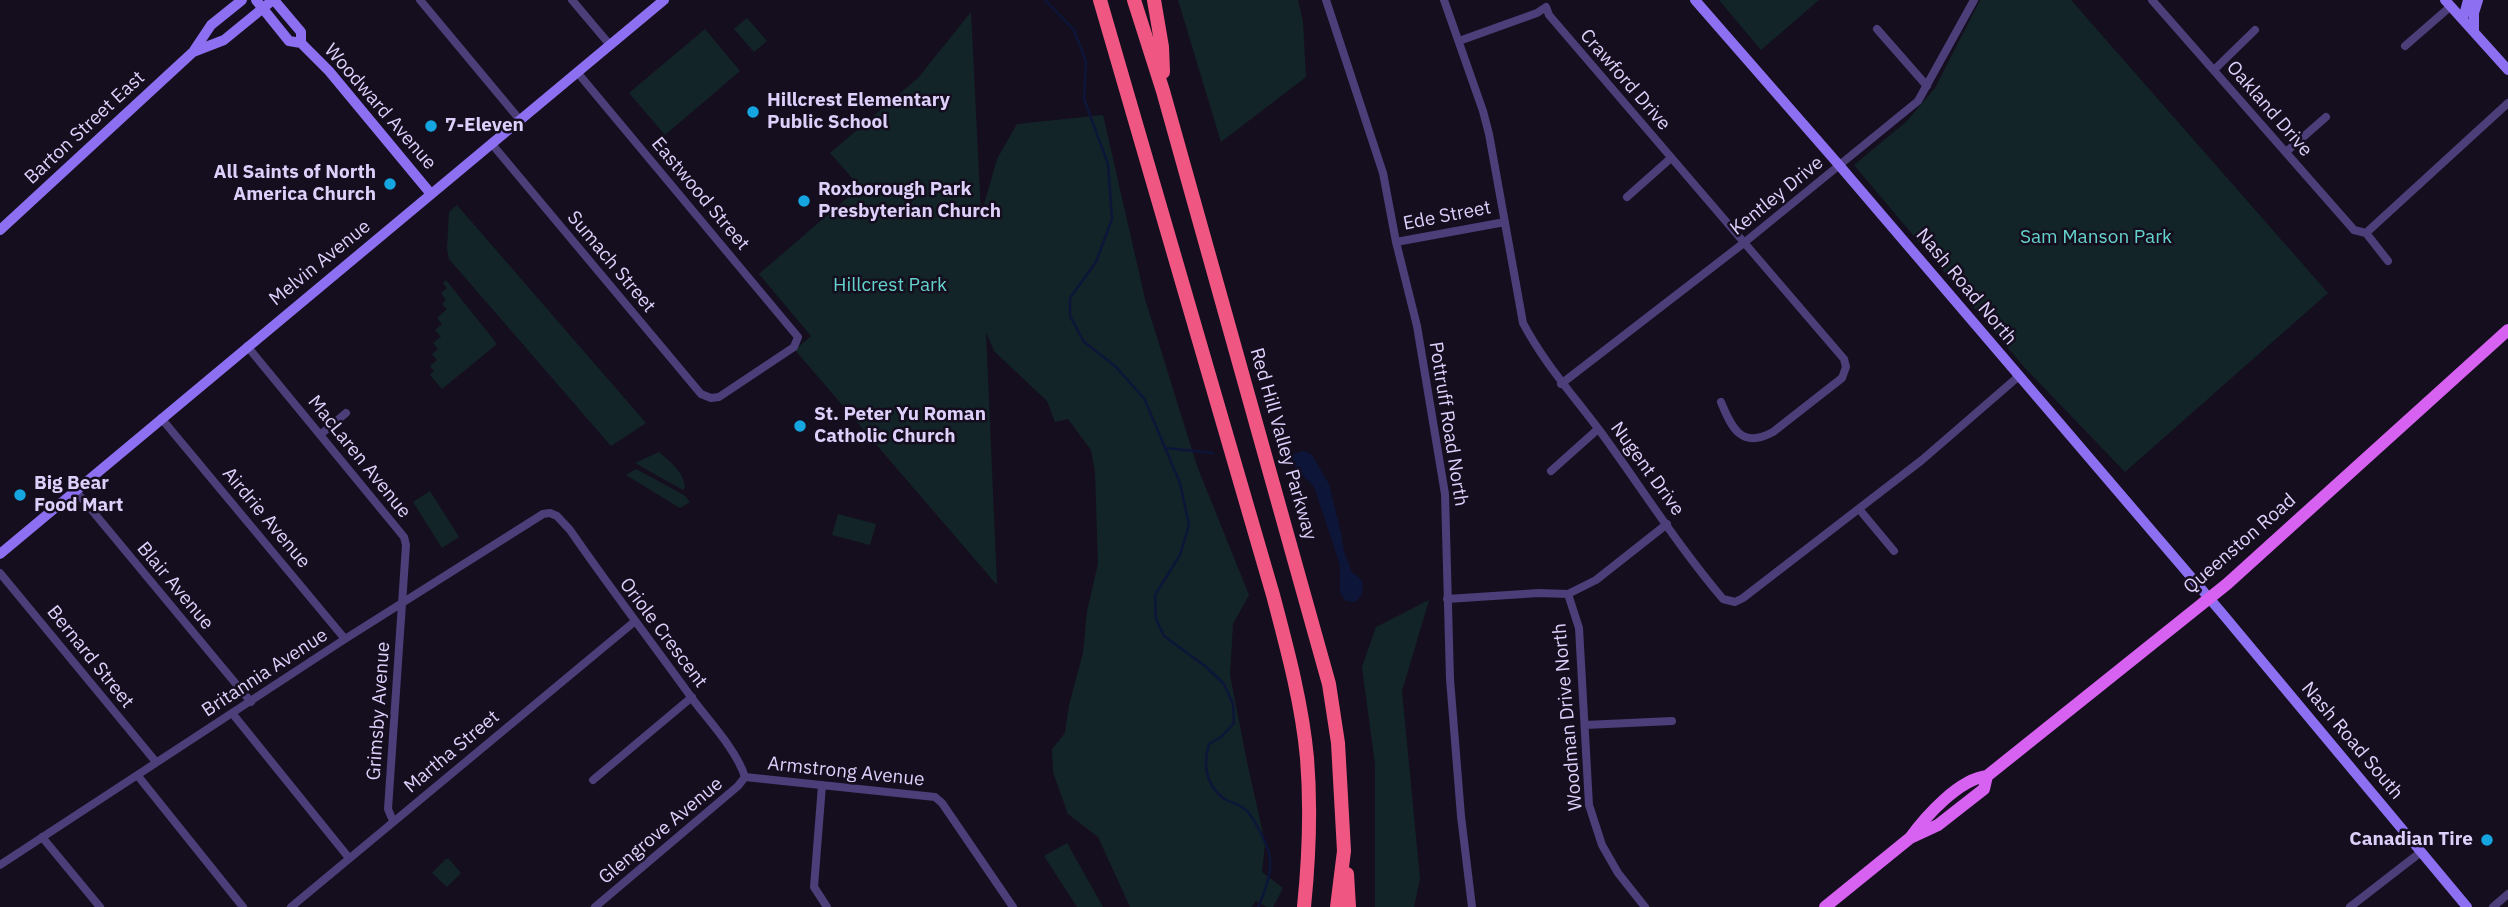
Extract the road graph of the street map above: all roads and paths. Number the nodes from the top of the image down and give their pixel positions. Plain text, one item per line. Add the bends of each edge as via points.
1 (242, 0) edge
2 (274, 0) edge
3 (419, 0) edge
4 (572, 0) edge
5 (664, 0) edge
6 (1100, 0) edge
7 (1134, 0) edge
8 (1154, 0) edge
9 (1326, 0) edge
10 (1444, 0) edge
11 (1695, 0) edge
12 (1974, 0) edge
13 (2152, 0) edge
14 (2469, 0) edge
15 (2478, 0) edge
16 (2448, 3) edge
17 (259, 4) edge
18 (2462, 19) junction
19 (1877, 29) dead end
20 (2255, 30) dead end
21 (2474, 32) junction
22 (1458, 41) junction
23 (301, 43) junction
24 (610, 46) junction
25 (2405, 46) dead end
26 (193, 52) junction
27 (2214, 70) junction
28 (2508, 70) edge
29 (577, 72) junction
30 (1927, 86) junction
31 (1163, 91) junction
32 (2508, 103) edge
33 (2326, 117) dead end
34 (520, 120) junction
35 (491, 143) junction
36 (2286, 152) junction
37 (1671, 158) junction
38 (1839, 165) junction
39 (431, 194) junction
40 (1627, 197) dead end
41 (1505, 222) junction
42 (0, 230) edge
43 (2366, 233) junction
44 (1396, 242) junction
45 (1745, 243) junction
46 (2388, 261) dead end
47 (2508, 330) edge
48 (247, 346) junction
49 (2019, 376) junction
50 (1562, 384) junction
51 (709, 398) joint
52 (1721, 402) dead end
53 (346, 413) dead end
54 (161, 418) junction
55 (1598, 429) junction
56 (320, 435) junction
57 (1550, 471) dead end
58 (75, 490) junction
59 (1858, 509) junction
60 (550, 513) joint
61 (1667, 524) junction
62 (1895, 551) dead end
63 (0, 554) edge
64 (0, 573) edge
65 (1568, 594) junction
66 (2209, 598) junction
67 (1447, 599) junction
68 (402, 602) junction
69 (634, 622) junction
70 (345, 639) junction
71 (692, 697) junction
72 (251, 702) junction
73 (232, 713) junction
74 (1672, 721) dead end
75 (1584, 725) junction
76 (156, 762) junction
77 (138, 776) junction
78 (745, 777) junction
79 (593, 780) dead end
80 (822, 785) junction
81 (393, 821) junction
82 (43, 837) junction
83 (1345, 851) junction
84 (2421, 852) junction
85 (349, 858) junction
86 (0, 864) edge
87 (2508, 894) edge
88 (100, 907) edge
89 (243, 907) edge
90 (291, 907) edge
91 (595, 907) edge
92 (827, 907) edge
93 (1013, 907) edge
94 (1304, 907) edge
95 (1337, 907) edge
96 (1349, 907) edge
97 (1472, 907) edge
98 (1645, 907) edge
99 (1825, 907) edge
100 (2350, 907) edge
101 (2467, 907) edge
102 (2493, 907) edge

1 - 26 main road, Barton Street East via 211,25
2 - 17 main road, Barton Street East
2 - 23 main road, Woodward Avenue via 300,32
3 - 34 street
4 - 24 street
5 - 24 main road, Melvin Avenue
6 - 94 highway via 1294,677 1307,757
7 - 31 highway, Red Hill Valley Parkway
8 - 31 highway
9 - 44 street, Pottruff Road North via 1383,173
10 - 22 street, Nugent Drive
11 - 38 main road, Nash Road North
12 - 30 street, Kentley Drive
13 - 27 street, Oakland Drive
14 - 18 main road
15 - 21 main road
16 - 18 main road
16 - 25 street
17 - 23 main road, Woodward Avenue via 289,41
17 - 26 main road, Barton Street East via 224,40
18 - 21 main road
19 - 30 street
20 - 27 street
21 - 28 main road
22 - 37 street, Crawford Drive via 1546,7
22 - 41 street, Nugent Drive via 1486,123
23 - 39 main road, Woodward Avenue
24 - 29 main road, Melvin Avenue
26 - 42 main road, Barton Street East
27 - 36 street, Oakland Drive
29 - 34 main road, Melvin Avenue
29 - 51 street, Eastwood Street via 798,337 793,349 722,395
30 - 38 street, Kentley Drive via 1918,101
31 - 83 highway, Red Hill Valley Parkway via 1329,684
32 - 43 street
33 - 36 street
34 - 35 main road, Melvin Avenue
35 - 39 main road, Melvin Avenue
35 - 51 street, Sumach Street
36 - 43 street, Oakland Drive via 2354,230
37 - 40 street
37 - 45 street, Crawford Drive
38 - 45 street, Kentley Drive
38 - 49 main road, Nash Road North
39 - 48 main road, Melvin Avenue
41 - 44 street, Ede Street
41 - 50 street, Nugent Drive via 1523,323
43 - 46 street, Oakland Drive
44 - 67 street, Pottruff Road North via 1417,326 1446,494
45 - 50 street, Kentley Drive
45 - 52 street, Crawford Drive via 1838,351 1846,367 1842,378 1760,439 1739,433
47 - 66 main road, Queenston Road
48 - 54 main road, Melvin Avenue
48 - 56 street, MacLaren Avenue
49 - 59 street, Nugent Drive
49 - 66 main road, Nash Road North
50 - 55 street, Nugent Drive
53 - 56 street
54 - 58 main road, Melvin Avenue
54 - 70 street, Airdrie Avenue
55 - 57 street
55 - 61 street, Nugent Drive
56 - 68 street, MacLaren Avenue via 404,537
58 - 63 main road, Melvin Avenue
58 - 72 street, Blair Avenue
59 - 61 street, Nugent Drive via 1735,602 1723,599
59 - 62 street
60 - 68 street, Britannia Avenue
60 - 69 street, Oriole Crescent via 570,530
61 - 65 street via 1596,580
64 - 76 street, Bernard Street
65 - 67 street
65 - 75 street, Woodman Drive North via 1579,628
66 - 84 main road, Nash Road South
66 - 99 main road, Queenston Road via 1987,776 1974,778 1925,817 1910,838
67 - 97 street, Pottruff Road North via 1461,816
68 - 70 street, Britannia Avenue
68 - 81 street, Grimsby Avenue via 388,809
69 - 71 street, Oriole Crescent
69 - 81 street, Martha Street
70 - 72 street, Britannia Avenue
71 - 78 street, Oriole Crescent
71 - 79 street
72 - 73 street, Britannia Avenue
73 - 76 street, Britannia Avenue
73 - 85 street
74 - 75 street
75 - 98 street, Woodman Drive North via 1589,805 1618,873
76 - 77 street, Britannia Avenue
77 - 82 street, Britannia Avenue
77 - 89 street
78 - 80 street, Armstrong Avenue
78 - 91 street, Glengrove Avenue
80 - 92 street via 814,887
80 - 93 street, Armstrong Avenue via 935,797
81 - 85 street, Martha Street
82 - 86 street, Britannia Avenue
82 - 88 street
83 - 95 highway, Red Hill Valley Parkway
83 - 96 highway
84 - 100 street
84 - 101 main road, Nash Road South
85 - 90 street, Martha Street
87 - 102 street

